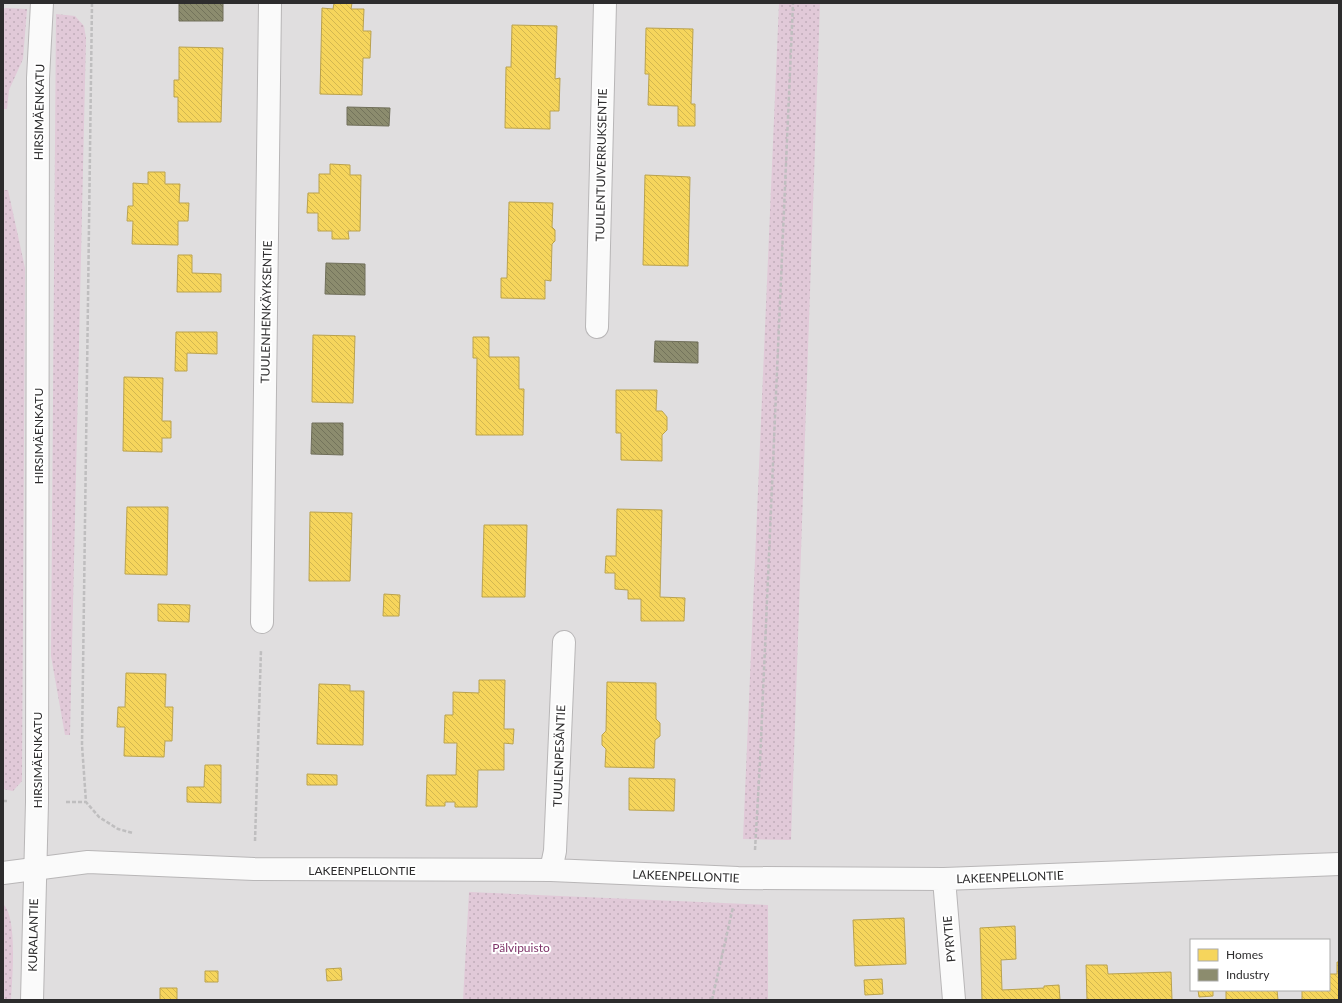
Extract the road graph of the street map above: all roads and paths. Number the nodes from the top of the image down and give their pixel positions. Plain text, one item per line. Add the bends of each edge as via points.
1 (42, 3) edge
2 (92, 3) edge
3 (270, 3) edge
4 (605, 3) edge
5 (792, 3) edge
6 (597, 327) dead end
7 (262, 622) joint
8 (564, 642) dead end
9 (139, 835) dead end
10 (255, 843) dead end
11 (755, 854) dead end
12 (1339, 864) edge
13 (34, 870) junction
14 (551, 870) junction
15 (3, 873) edge
16 (738, 878) junction
17 (944, 879) junction
18 (32, 1000) edge
19 (712, 1000) edge
20 (954, 1000) edge

1 - 13 street, HIRSIMÄENKATU via 38,78 37,786
2 - 9 path via 82,745 86,802 99,817 118,829
3 - 7 street, TUULENHENKÄYKSENTIE
4 - 6 street, TUULENTUIVERRUKSENTIE
5 - 11 path
7 - 10 path
8 - 14 street, TUULENPESÄNTIE via 555,851
12 - 17 street, LAKEENPELLONTIE
13 - 14 street, LAKEENPELLONTIE via 88,862 254,869
13 - 15 street, LAKEENPELLONTIE
13 - 18 street, KURALANTIE
14 - 16 street, LAKEENPELLONTIE
16 - 17 street, LAKEENPELLONTIE
16 - 19 path
17 - 20 street, PYRYTIE

